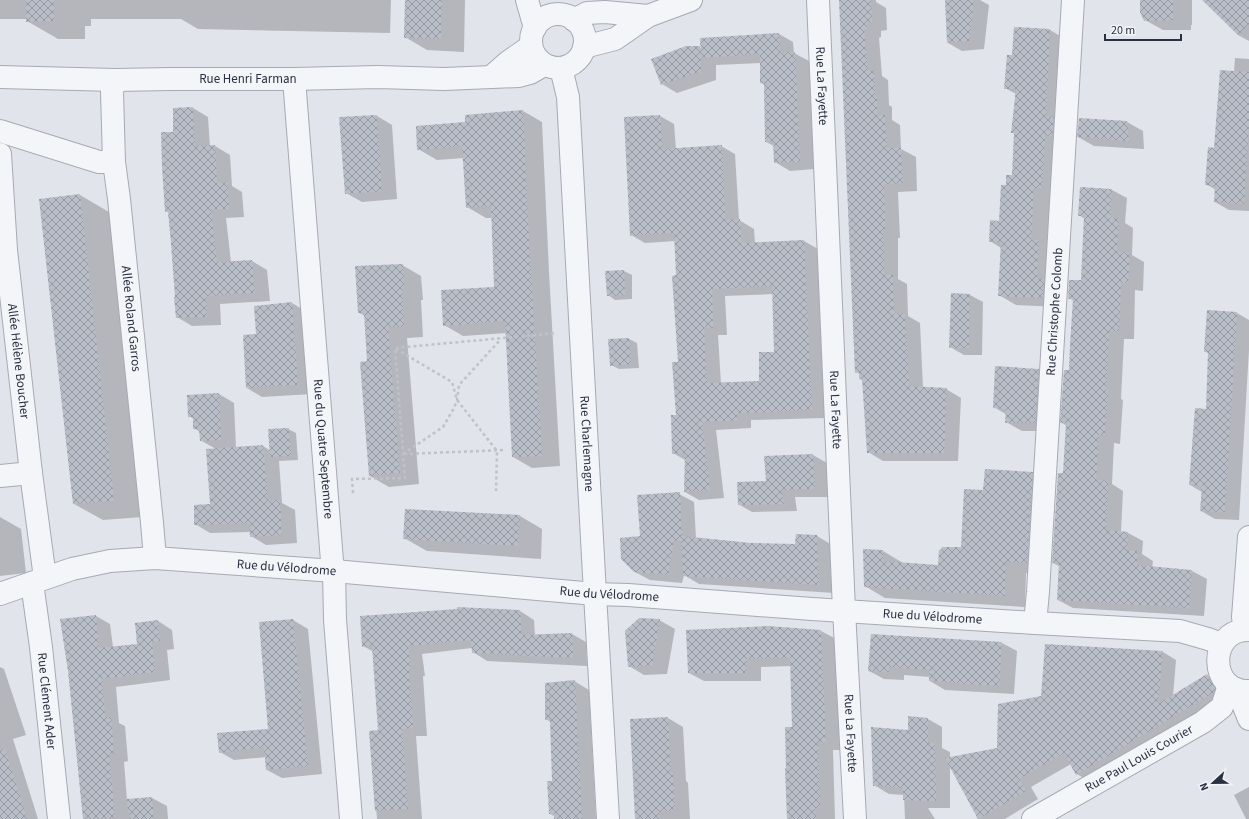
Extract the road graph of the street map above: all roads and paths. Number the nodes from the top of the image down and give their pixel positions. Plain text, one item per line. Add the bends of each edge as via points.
1 (527, 0) edge
2 (691, 0) edge
3 (818, 0) edge
4 (1073, 0) edge
5 (562, 11) edge
6 (648, 16) junction
7 (533, 37) junction
8 (584, 47) junction
9 (553, 66) junction
10 (490, 77) junction
11 (294, 79) junction
12 (115, 80) junction
13 (2, 82) edge
14 (0, 131) edge
15 (0, 154) edge
16 (114, 162) junction
17 (3, 250) edge
18 (581, 331) junction
19 (502, 338) junction
20 (395, 348) junction
21 (457, 400) junction
22 (497, 450) junction
23 (506, 450) dead end
24 (403, 454) junction
25 (31, 473) junction
26 (0, 476) edge
27 (496, 491) dead end
28 (353, 493) dead end
29 (1249, 537) edge
30 (155, 558) junction
31 (334, 571) junction
32 (38, 580) junction
33 (0, 594) edge
34 (595, 594) junction
35 (844, 610) junction
36 (1035, 623) junction
37 (1247, 630) edge
38 (1222, 644) junction
39 (1238, 688) edge
40 (1249, 719) edge
41 (59, 819) edge
42 (351, 819) edge
43 (608, 819) edge
44 (854, 819) edge
45 (1033, 819) edge

1 - 7 street
2 - 6 street
3 - 35 street, Rue La Fayette
4 - 36 street, Rue Christophe Colomb
5 - 6 street
5 - 7 street via 539,23
5 - 8 street via 579,25 585,39
6 - 8 street via 615,38
7 - 9 street via 534,53 538,60
7 - 10 street
8 - 9 street via 581,55 569,66
9 - 10 street, Rue Henri Farman via 519,76
9 - 18 street, Rue Charlemagne via 568,97
10 - 11 street, Rue Henri Farman
11 - 12 street, Rue Henri Farman
11 - 31 street, Rue du Quatre Septembre
12 - 13 street, Rue Henri Farman
12 - 16 street, Allée Roland Garros via 112,92
14 - 16 street via 99,162
15 - 17 street, Allée Hélène Boucher
16 - 30 street, Allée Roland Garros
17 - 25 street, Allée Hélène Boucher
18 - 19 path
18 - 34 street, Rue Charlemagne
19 - 20 path
19 - 21 path via 459,385
20 - 21 path via 452,382
20 - 24 path
21 - 22 path
21 - 24 path via 443,427
22 - 23 path
22 - 24 path
22 - 27 path
24 - 28 path via 405,478 352,479
25 - 26 street
25 - 32 street, Allée Hélène Boucher
29 - 37 street via 1243,617
30 - 31 street, Rue du Vélodrome
30 - 32 street, Rue du Vélodrome via 110,561
31 - 34 street, Rue du Vélodrome
31 - 42 street, Rue du Quatre Septembre via 335,620
32 - 33 street, Rue du Vélodrome
32 - 41 street, Rue Clément Ader via 41,647
34 - 35 street, Rue du Vélodrome
34 - 43 street, Rue Charlemagne
35 - 36 street, Rue du Vélodrome
35 - 44 street, Rue La Fayette
36 - 38 street, Rue du Vélodrome via 1180,631
37 - 38 street via 1236,633
38 - 39 street via 1219,652 1219,670 1223,678
39 - 40 street
39 - 45 street, Rue Paul Louis Courier via 1222,707 1202,722

